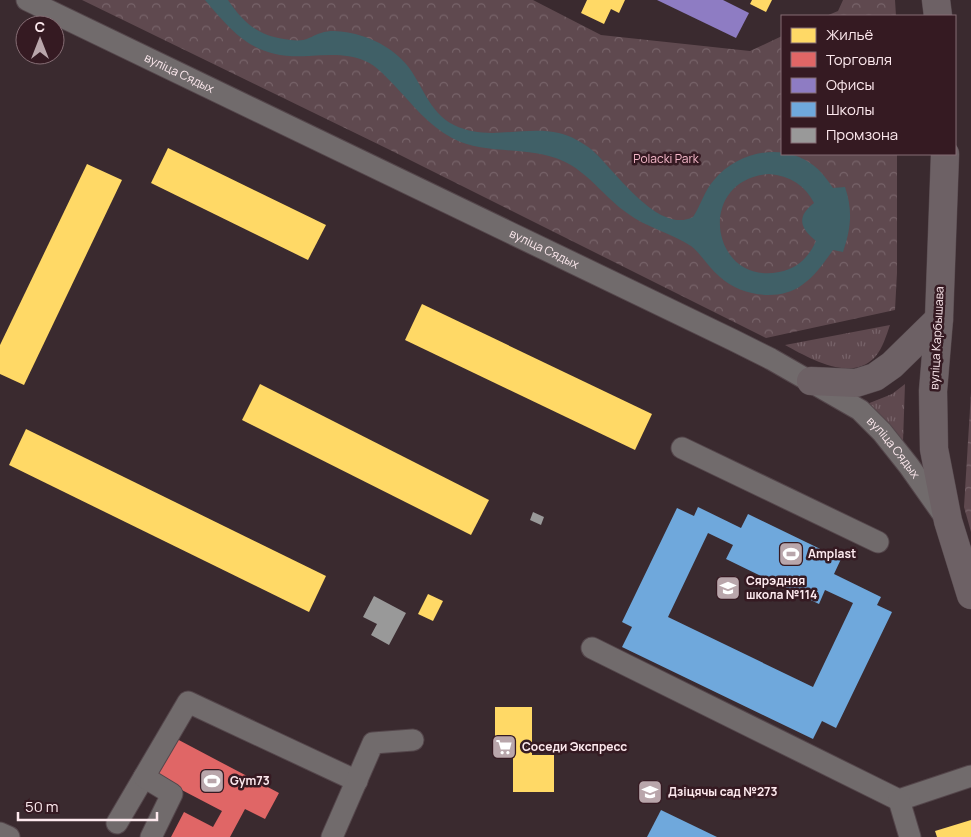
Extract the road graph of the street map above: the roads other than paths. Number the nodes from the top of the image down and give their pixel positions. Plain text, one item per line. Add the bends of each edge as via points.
1 (27, 0) edge
2 (936, 0) edge
3 (938, 15) edge
4 (945, 155) edge
5 (938, 319) junction
6 (811, 381) junction
7 (682, 448) dead end
8 (948, 521) junction
9 (878, 542) dead end
10 (971, 595) edge
11 (592, 648) dead end
12 (413, 740) dead end
13 (971, 776) edge
14 (144, 778) junction
15 (357, 782) junction
16 (899, 800) junction
17 (117, 824) dead end
18 (0, 833) edge
19 (9, 837) edge
20 (151, 837) edge
21 (332, 837) edge
22 (910, 837) edge

1 - 6 street, вуліца Сядых via 733,340
2 - 3 main road
4 - 5 main road, вуліца Карбышава
5 - 6 main road via 892,365 875,377 856,383
5 - 8 main road, вуліца Карбышава via 933,391 934,449
6 - 8 street, вуліца Сядых via 860,410 882,432
7 - 9 street
8 - 10 main road, вуліца Сядых
11 - 16 street
12 - 15 street via 373,744
13 - 16 street
14 - 15 street via 188,702
14 - 17 street
14 - 20 street via 172,794
15 - 21 street
16 - 22 street
18 - 19 street

